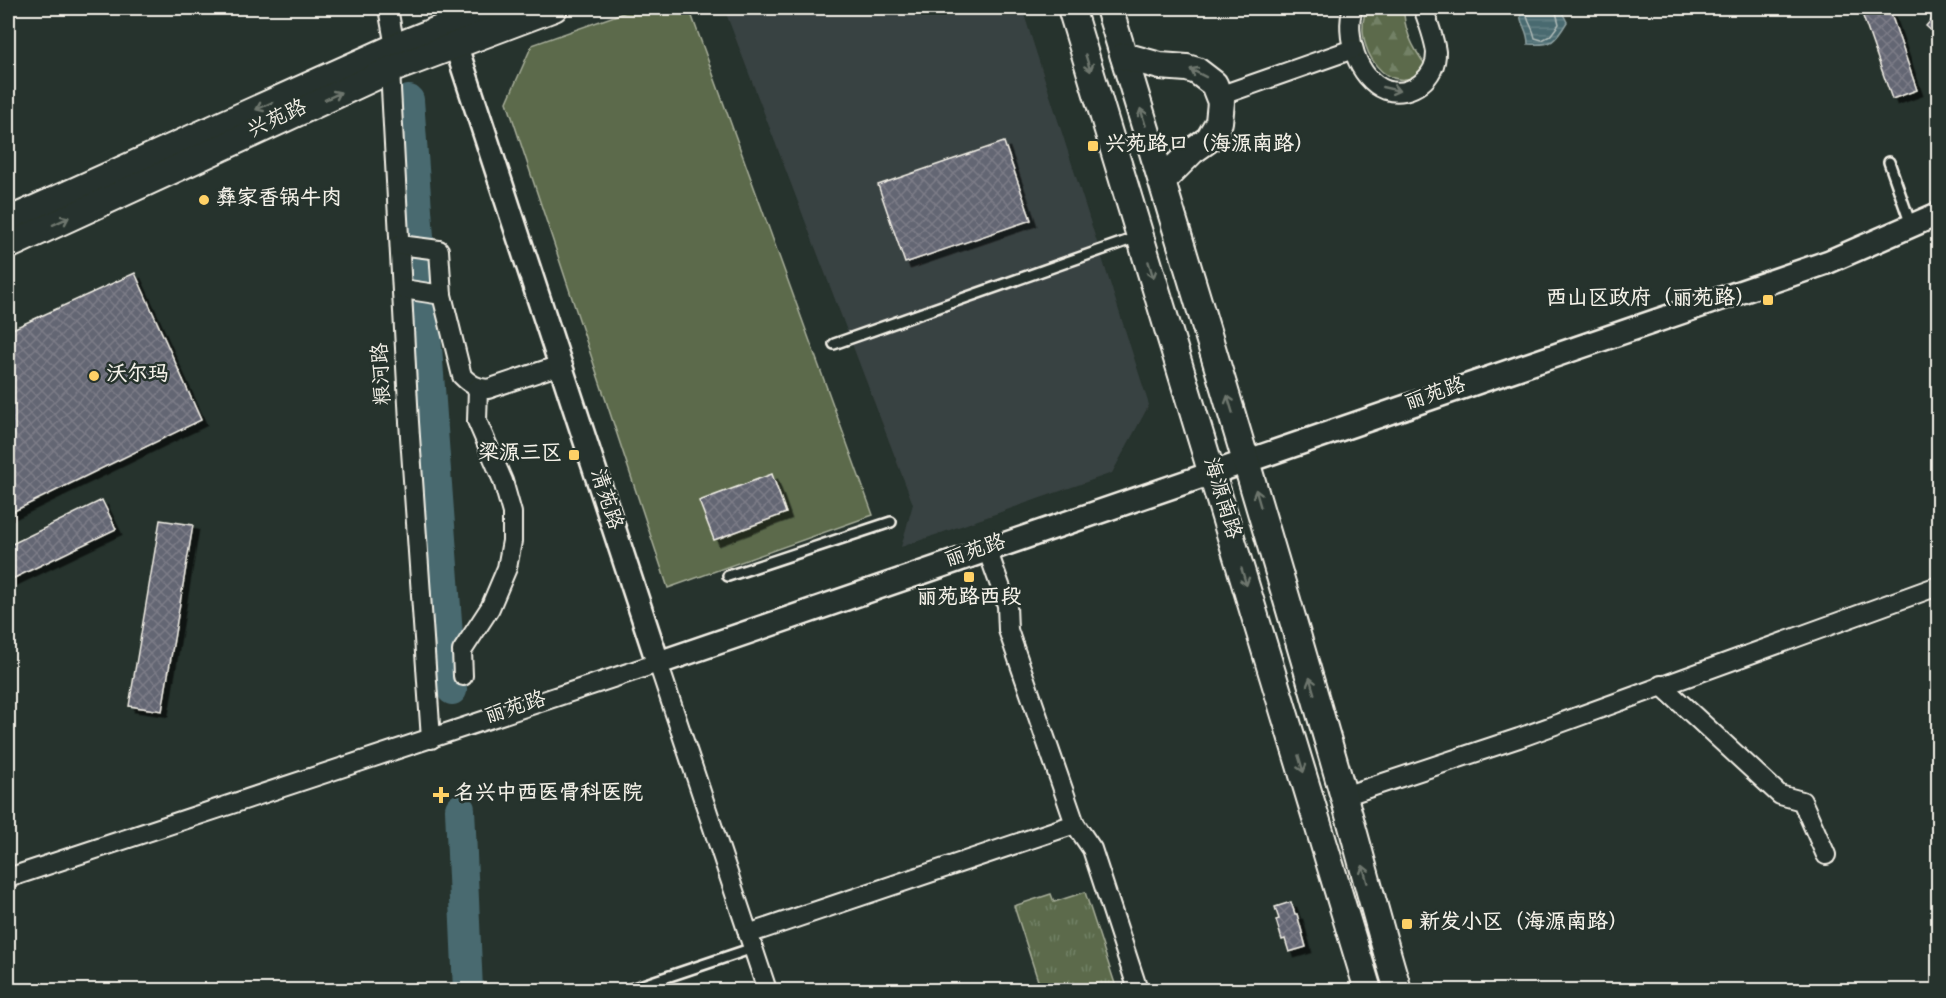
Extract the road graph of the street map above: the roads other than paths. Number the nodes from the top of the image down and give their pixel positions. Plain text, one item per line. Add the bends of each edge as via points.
1 (388, 8) edge
2 (492, 8) edge
3 (554, 8) edge
4 (1071, 8) edge
5 (1109, 8) edge
6 (1353, 8) edge
7 (1424, 8) edge
8 (452, 26) edge
9 (1353, 49) junction
10 (1124, 56) junction
11 (392, 58) junction
12 (1219, 96) junction
13 (1889, 162) dead end
14 (1162, 181) junction
15 (1938, 214) edge
16 (8, 222) edge
17 (1911, 225) junction
18 (1141, 237) junction
19 (8, 246) edge
20 (400, 246) junction
21 (403, 289) junction
22 (442, 295) junction
23 (834, 344) dead end
24 (560, 365) junction
25 (478, 388) junction
26 (1247, 460) junction
27 (1212, 472) junction
28 (891, 522) dead end
29 (987, 549) junction
30 (728, 576) dead end
31 (1938, 586) edge
32 (658, 663) junction
33 (463, 676) dead end
34 (1661, 685) junction
35 (431, 740) junction
36 (1344, 796) junction
37 (1075, 824) junction
38 (1826, 855) dead end
39 (8, 878) edge
40 (1377, 920) junction
41 (1351, 928) junction
42 (751, 941) junction
43 (628, 990) edge
44 (767, 990) edge
45 (1138, 990) edge
46 (1354, 990) edge
47 (1368, 990) edge
48 (1398, 990) edge
49 (1416, 990) edge

1 - 11 street, 粮河路
2 - 8 main road, 兴苑路
3 - 8 main road, 兴苑路
4 -> 18 main road, 海源南路
5 - 10 main road, 海源南路
6 - 9 street via 1349,34
9 -> 7 street via 1373,81 1386,89 1407,91 1425,82 1436,54
8 - 11 main road, 兴苑路
8 - 24 street, 清苑路
9 - 12 street
12 -> 10 main road via 1214,84 1197,71
14 -> 10 main road, 海源南路
11 -> 16 main road, 兴苑路
19 -> 11 main road, 兴苑路
11 - 20 street, 粮河路
12 - 14 main road via 1221,112 1209,140
13 - 17 lane
26 -> 14 main road, 海源南路
15 - 17 street, 丽苑路
17 - 26 street, 丽苑路 via 1828,262
18 - 23 lane
18 -> 27 main road, 海源南路
20 - 21 street, 粮河路
20 - 22 street via 438,250
21 - 22 street
21 - 35 street, 粮河路
22 - 25 street via 462,376
24 - 25 street via 488,389
24 - 32 street, 清苑路
25 - 33 street via 477,421 506,492 512,513 512,541 507,568 490,608 462,651
26 - 27 street, 丽苑路
36 -> 26 main road, 海源南路
27 - 29 street, 丽苑路
27 -> 41 main road, 海源南路
28 - 30 lane
29 - 32 street, 丽苑路
29 - 37 street via 1007,604 1008,630
31 - 34 street
32 - 35 street, 丽苑路
32 - 42 street, 清苑路
34 - 36 street via 1519,738
34 - 38 street via 1779,795 1802,801
35 - 39 street, 丽苑路
40 -> 36 main road, 海源南路
37 - 42 street
37 - 45 street via 1092,849
40 - 48 main road, 海源南路
40 - 49 main road
41 - 46 main road
41 - 47 main road, 海源南路
42 - 43 lane
42 - 44 street, 清苑路

